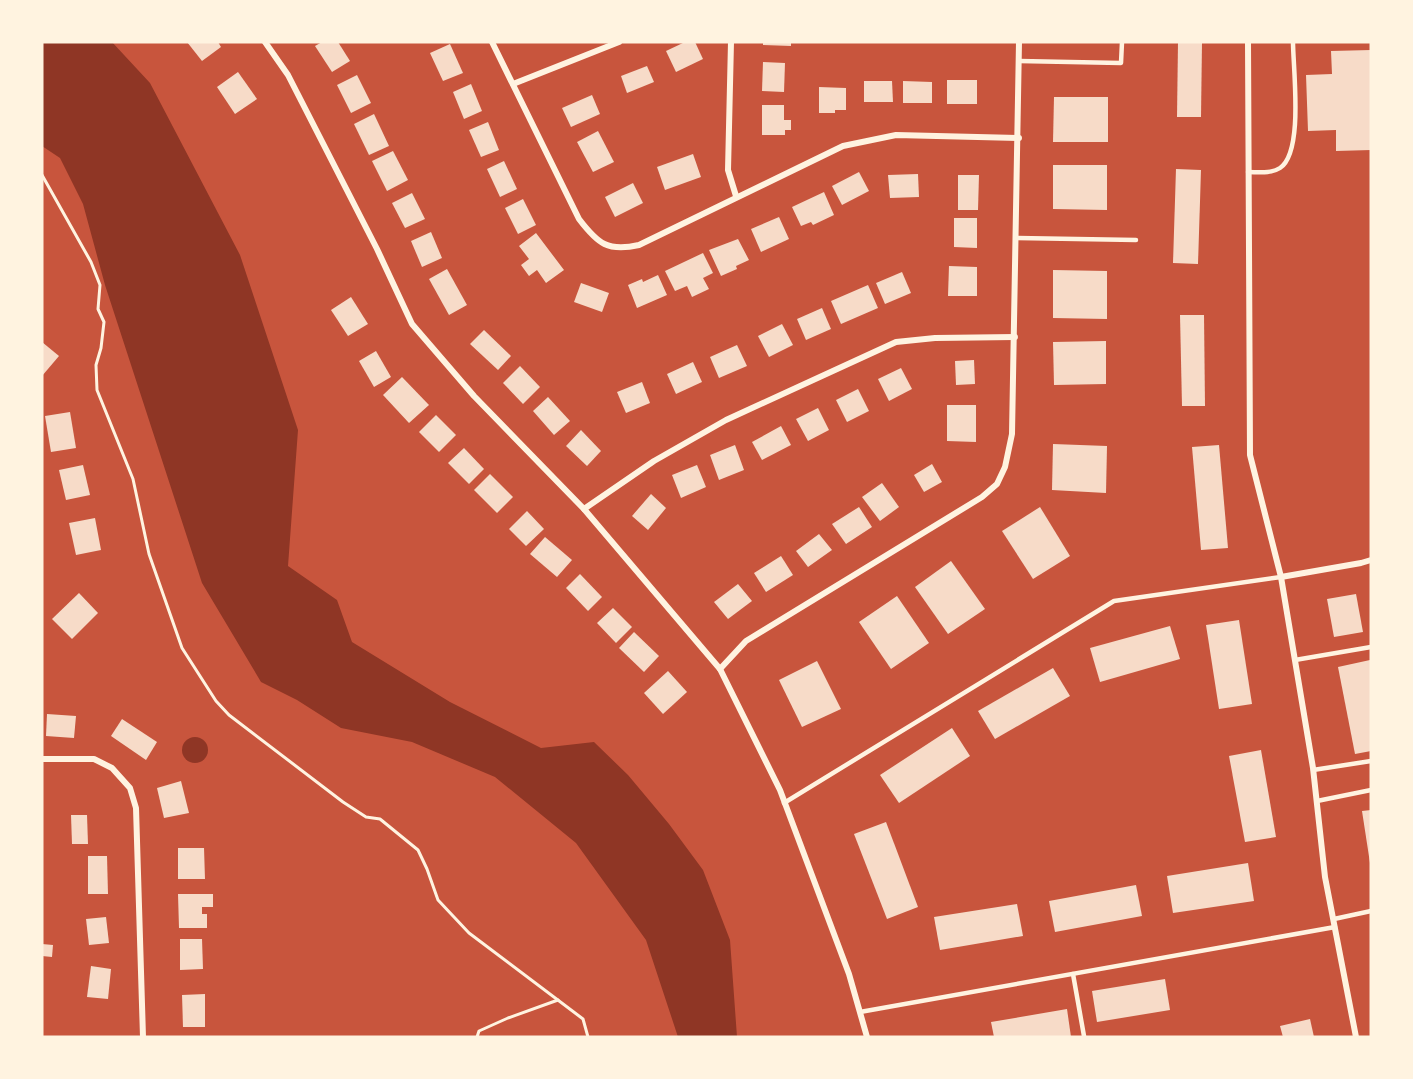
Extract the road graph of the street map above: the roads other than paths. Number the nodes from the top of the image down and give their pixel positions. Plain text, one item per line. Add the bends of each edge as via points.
1 (265, 42) edge
2 (492, 42) edge
3 (619, 42) edge
4 (731, 42) edge
5 (1019, 42) edge
6 (1122, 42) edge
7 (1248, 42) edge
8 (1293, 42) edge
9 (1019, 62) junction
10 (513, 84) junction
11 (1019, 138) junction
12 (1248, 172) junction
13 (736, 196) junction
14 (1017, 238) junction
15 (1136, 240) dead end
16 (1015, 337) junction
17 (584, 509) junction
18 (1371, 560) edge
19 (1281, 577) junction
20 (1371, 647) edge
21 (1295, 660) junction
22 (720, 669) junction
23 (42, 759) edge
24 (1371, 761) edge
25 (1313, 770) junction
26 (1371, 790) edge
27 (1317, 801) junction
28 (784, 802) junction
29 (1371, 911) edge
30 (1334, 919) junction
31 (1335, 927) junction
32 (1073, 974) junction
33 (860, 1012) junction
34 (1084, 1036) edge
35 (144, 1037) edge
36 (867, 1037) edge
37 (1356, 1037) edge

1 - 17 street via 288,75 412,324 474,396
2 - 10 street
3 - 10 street
4 - 13 street via 728,170
5 - 9 street
6 - 9 lane via 1121,63
7 - 12 street
8 - 12 lane via 1296,124 1290,153 1286,163 1274,171
9 - 11 street
10 - 13 street via 579,219 604,245 622,249 639,245
11 - 13 street via 896,135 843,146
11 - 14 street
12 - 19 street via 1250,455
14 - 15 lane
14 - 16 street
16 - 17 street via 896,342 726,420 654,461
16 - 22 street via 1012,434 997,484 982,497 746,641
17 - 22 street
18 - 19 street
19 - 21 street
19 - 28 lane via 1114,601
20 - 21 lane
21 - 25 street
22 - 28 street
23 - 35 street via 94,759 112,768 130,788 136,808
24 - 25 lane
25 - 27 street
26 - 27 lane
27 - 30 street via 1325,878
28 - 33 street
29 - 30 lane
30 - 31 street
31 - 32 lane
31 - 37 street
32 - 33 lane
32 - 34 lane
33 - 36 street

